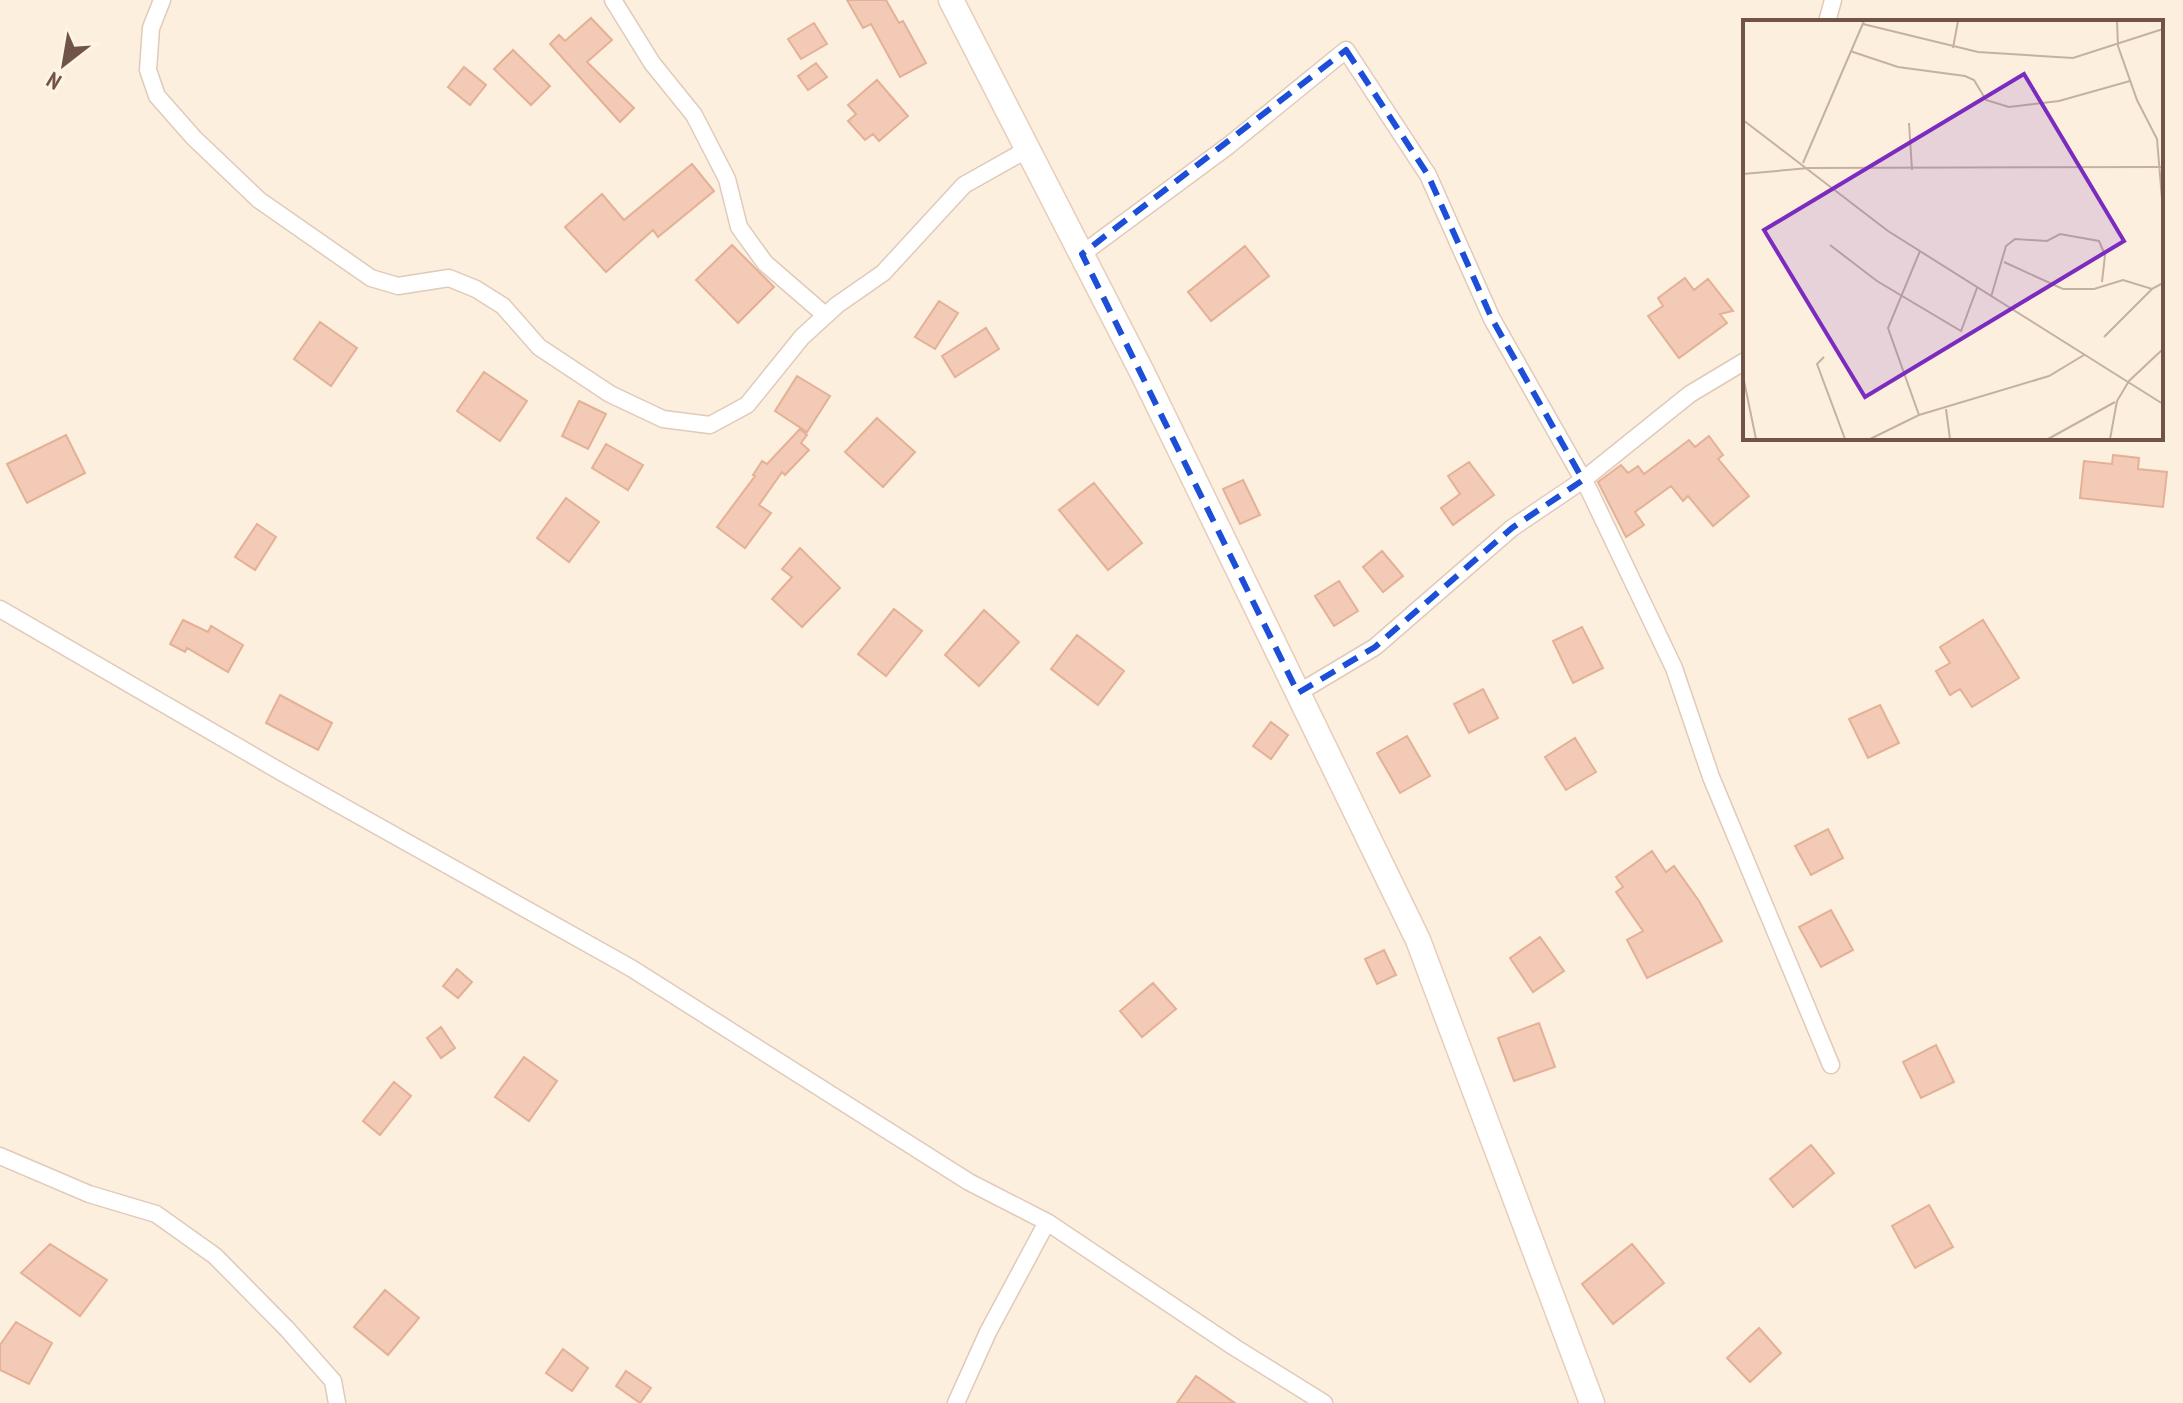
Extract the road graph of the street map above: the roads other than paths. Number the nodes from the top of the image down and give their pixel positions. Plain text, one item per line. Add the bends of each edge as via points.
1 (162, 0) edge
2 (613, 0) edge
3 (951, 0) edge
4 (1833, 0) edge
5 (1828, 20) edge
6 (1028, 149) junction
7 (1082, 254) junction
8 (825, 315) junction
9 (1743, 362) edge
10 (1583, 480) junction
11 (0, 609) edge
12 (1298, 693) junction
13 (1831, 1065) dead end
14 (0, 1156) edge
15 (1047, 1222) junction
16 (337, 1403) edge
17 (956, 1403) edge
18 (1324, 1403) edge
19 (1592, 1403) edge

1 - 8 street via 151,28 148,70 157,96 259,200 371,278 398,286 449,278 476,289 503,306 539,347 610,394 663,419 710,425 747,405
2 - 8 street via 652,63 694,115 727,179 739,227 765,263
3 - 6 main road
4 - 5 street
6 - 7 main road
6 - 8 street via 964,185 883,273
7 - 10 street via 1346,50 1428,175 1492,319
7 - 12 main road
9 - 10 street via 1690,394
10 - 12 street via 1512,528 1375,647
10 - 13 street via 1674,668 1711,777
11 - 15 street via 631,968 969,1182
12 - 19 main road via 1418,940
14 - 16 street via 89,1194 156,1214 215,1256 333,1381
15 - 17 street
15 - 18 street

